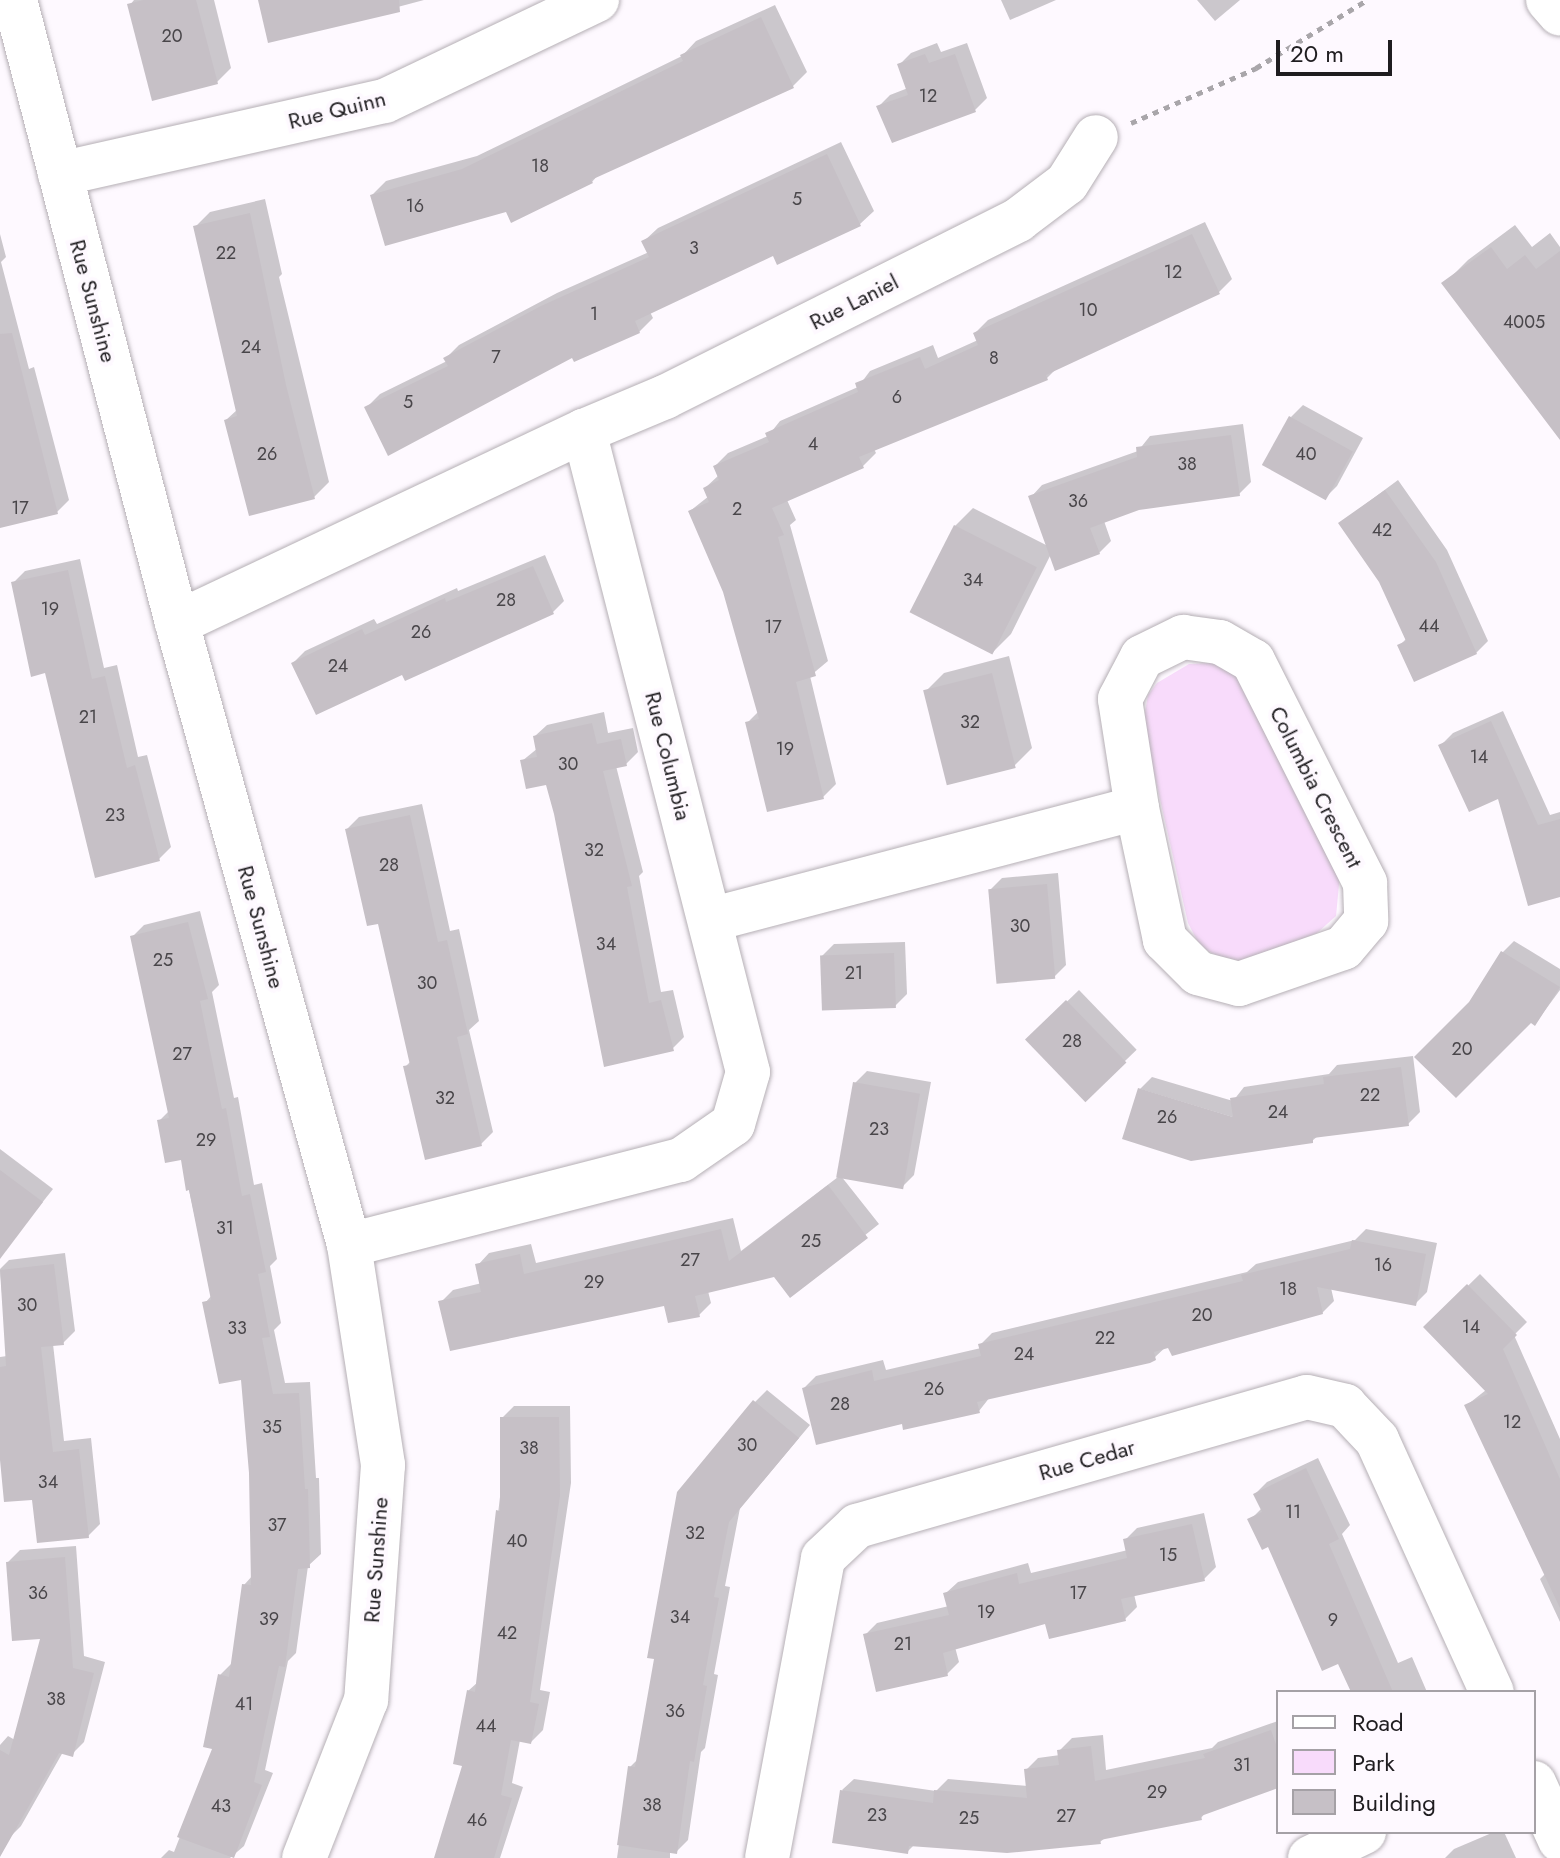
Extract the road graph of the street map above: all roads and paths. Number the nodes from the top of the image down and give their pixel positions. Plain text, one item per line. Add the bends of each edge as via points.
1 (15, 0) edge
2 (597, 0) edge
3 (1367, 0) edge
4 (1548, 0) edge
5 (1560, 14) edge
6 (1151, 115) dead end
7 (1096, 137) dead end
8 (60, 174) junction
9 (584, 431) junction
10 (177, 623) junction
11 (1137, 808) junction
12 (710, 920) junction
13 (349, 1245) junction
14 (1491, 1690) edge
15 (1536, 1787) edge
16 (1360, 1834) edge
17 (1560, 1840) edge
18 (304, 1858) edge
19 (767, 1858) edge
20 (1310, 1858) edge

1 - 8 street, Rue Sunshine
2 - 8 street, Rue Quinn via 385,101
3 - 6 path via 1256,68
4 - 5 street
7 - 9 street, Rue Laniel via 1067,183 1018,220 665,397
8 - 10 street, Rue Sunshine
9 - 10 street
9 - 12 street, Rue Columbia
10 - 13 street, Rue Sunshine
11 - 11 street, Columbia Crescent via 1165,940 1198,973 1239,984 1343,948 1366,921 1365,883 1253,661 1220,642 1183,637 1142,657 1120,699
11 - 12 street
12 - 13 street, Rue Columbia via 748,1072 733,1124 681,1160
13 - 18 street, Rue Sunshine via 383,1465 366,1700
14 - 19 street, Rue Cedar via 1377,1440 1345,1406 1307,1397 857,1526 823,1558
15 - 17 street
16 - 20 street

